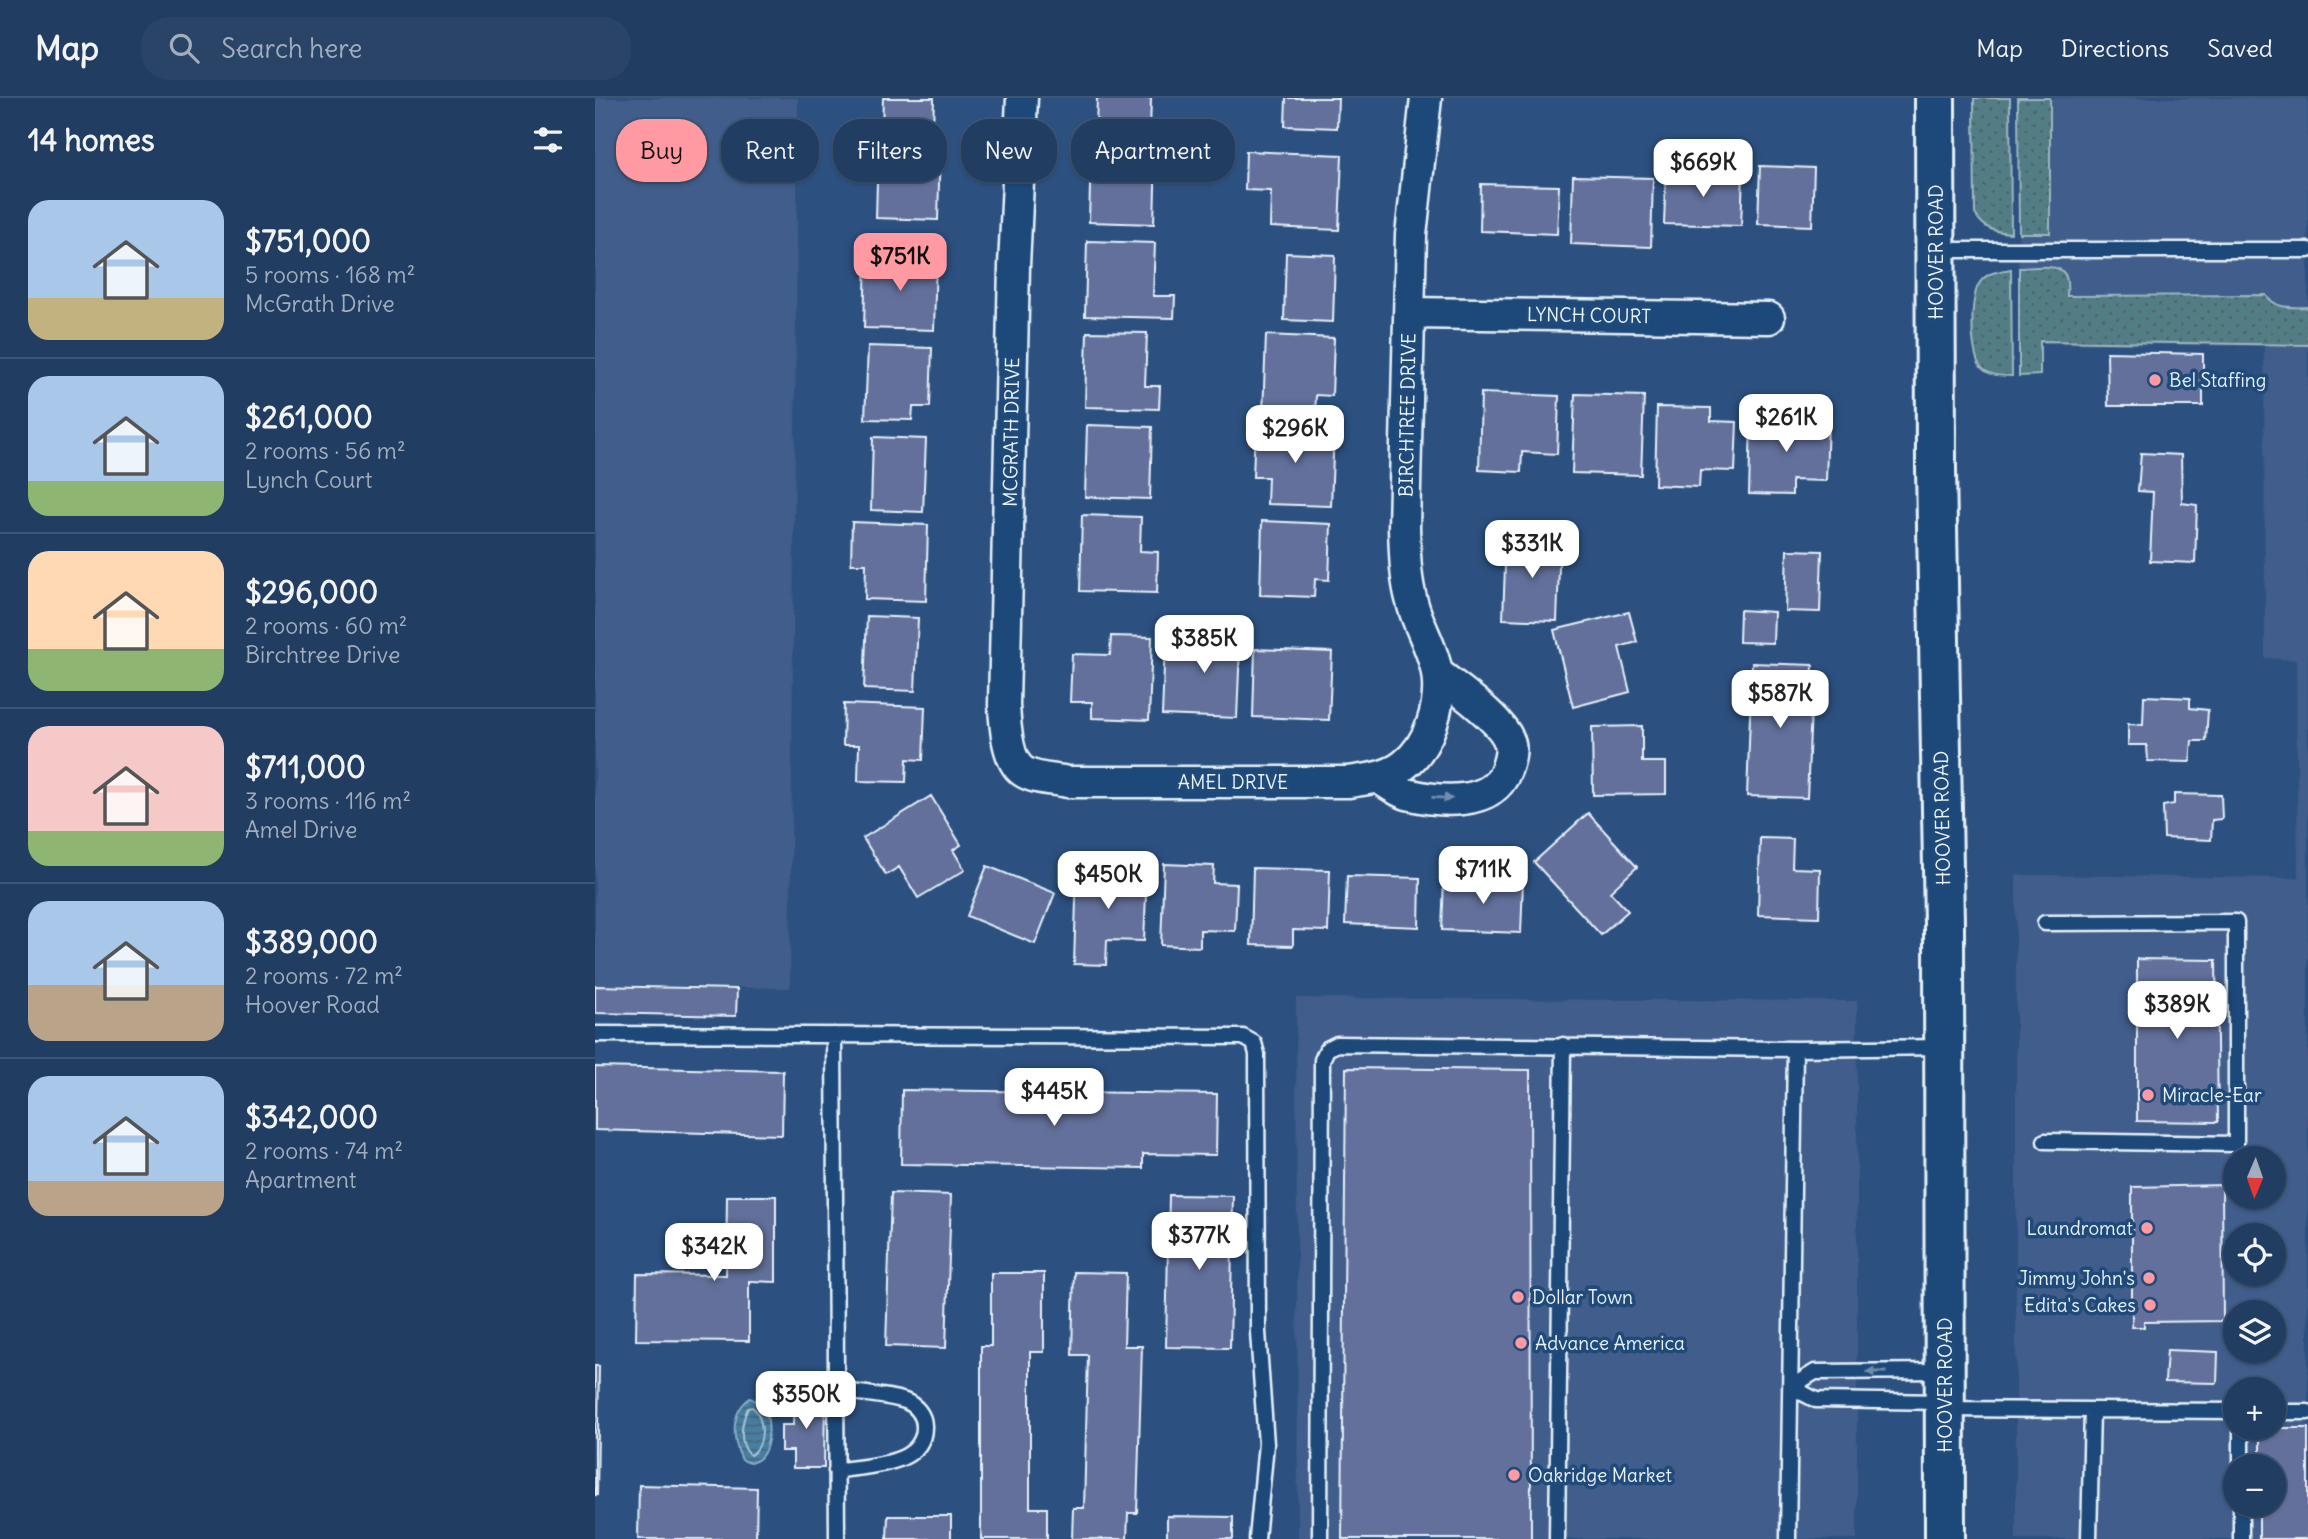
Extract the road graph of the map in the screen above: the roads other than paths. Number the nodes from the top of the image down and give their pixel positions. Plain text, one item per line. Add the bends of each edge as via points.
1 (1022, 98) edge
2 (1426, 98) edge
3 (1935, 98) edge
4 (1935, 250) junction
5 (2308, 250) edge
6 (1409, 313) junction
7 (1769, 318) dead end
8 (1437, 673) junction
9 (1431, 727) joint
10 (1015, 765) joint
11 (1379, 778) junction
12 (2045, 923) dead end
13 (595, 1034) edge
14 (834, 1035) junction
15 (1563, 1045) junction
16 (1945, 1046) junction
17 (1795, 1049) junction
18 (2045, 1141) dead end
19 (1791, 1387) junction
20 (835, 1390) junction
21 (1944, 1394) junction
22 (2092, 1410) junction
23 (2223, 1411) edge
24 (2286, 1412) edge
25 (2308, 1412) edge
26 (836, 1471) junction
27 (2241, 1517) edge
28 (837, 1539) edge
29 (1257, 1539) edge
30 (1320, 1539) edge
31 (1557, 1539) edge
32 (1788, 1539) edge
33 (1945, 1539) edge
34 (2089, 1539) edge
35 (2241, 1539) edge

1 - 10 street, MCGRATH DRIVE via 1005,705
2 - 6 street, BIRCHTREE DRIVE via 1411,235
3 - 4 main road, HOOVER ROAD
4 - 5 lane
4 - 16 main road, HOOVER ROAD
6 - 7 street, LYNCH COURT
6 - 8 street, BIRCHTREE DRIVE via 1406,567 1412,603
8 - 9 street, BIRCHTREE DRIVE
11 -> 8 street via 1405,793 1445,799 1489,794 1503,779 1510,742 1492,718
9 - 11 street, AMEL DRIVE via 1404,766
10 - 11 street, AMEL DRIVE via 1025,773 1067,782 1349,782
12 - 18 lane via 2236,922 2236,1144
13 - 14 lane
14 - 20 lane
14 - 29 lane via 1243,1037 1254,1043 1258,1332 1266,1444
15 - 17 lane
15 - 30 lane via 1337,1044 1327,1049 1322,1060
15 - 31 lane
16 - 17 lane
16 - 21 main road, HOOVER ROAD
17 - 19 lane
19 - 21 lane via 1816,1400
21 -> 19 lane via 1815,1372
19 - 32 lane
20 - 26 lane
20 - 26 lane via 905,1401 919,1410 924,1423 915,1452 902,1459
21 - 22 lane
21 - 33 main road, HOOVER ROAD
22 - 23 lane
22 - 34 lane
24 - 25 lane
26 - 28 lane
27 - 35 lane

